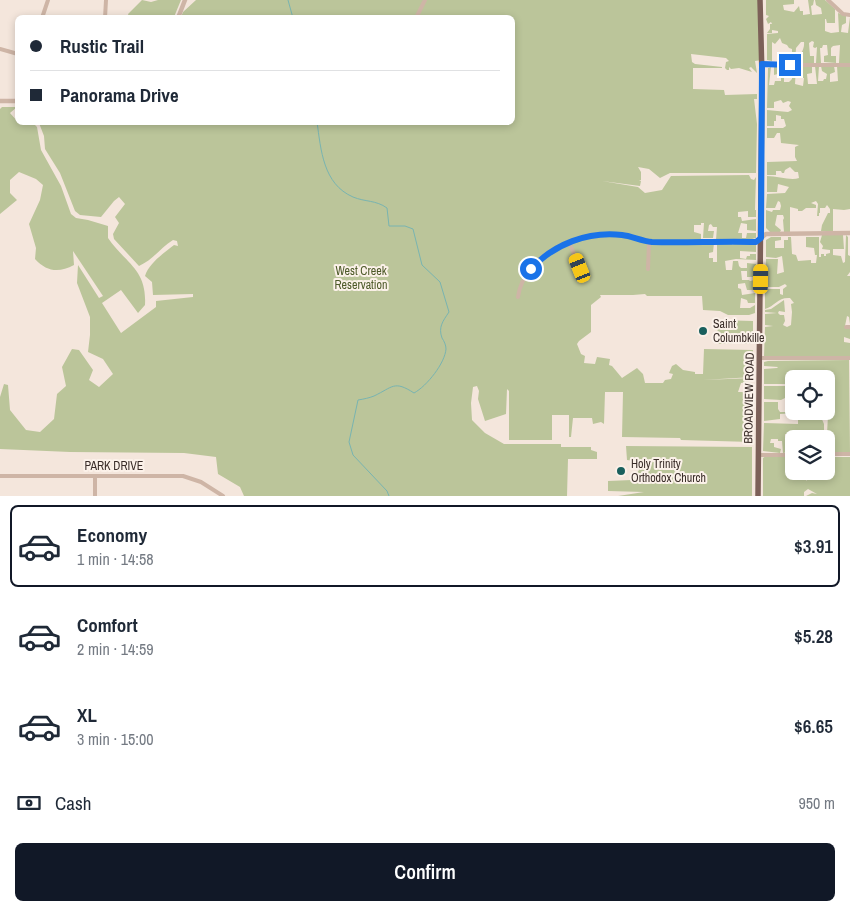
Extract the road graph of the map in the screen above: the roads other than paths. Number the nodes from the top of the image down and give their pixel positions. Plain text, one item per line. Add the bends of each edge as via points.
1 (48, 0) edge
2 (106, 0) edge
3 (185, 0) edge
4 (425, 0) edge
5 (760, 0) edge
6 (828, 0) edge
7 (43, 15) edge
8 (106, 15) edge
9 (179, 15) edge
10 (418, 15) edge
11 (850, 16) edge
12 (0, 49) edge
13 (15, 53) edge
14 (762, 64) junction
15 (850, 65) edge
16 (0, 101) edge
17 (15, 101) edge
18 (850, 233) edge
19 (761, 238) junction
20 (569, 242) junction
21 (649, 242) junction
22 (580, 268) dead end
23 (648, 269) dead end
24 (518, 297) dead end
25 (760, 358) junction
26 (850, 358) edge
27 (785, 454) edge
28 (835, 454) edge
29 (850, 454) edge
30 (759, 455) junction
31 (0, 476) edge
32 (95, 476) junction
33 (95, 496) edge
34 (223, 496) edge
35 (758, 496) edge

1 - 7 street
2 - 8 street
3 - 9 street
4 - 10 street
5 - 14 main road, BROADVIEW ROAD
6 - 11 street
12 - 13 street
14 - 15 street
14 - 19 main road, BROADVIEW ROAD
16 - 17 street
18 - 19 street via 766,234
19 - 21 street via 756,242
19 - 25 main road, BROADVIEW ROAD
20 - 21 street via 615,234
20 - 22 street
20 - 24 street via 538,262 520,284
21 - 23 street
25 - 26 street
25 - 30 main road, BROADVIEW ROAD
27 - 30 street
28 - 29 street
30 - 35 main road, BROADVIEW ROAD
31 - 32 street, PARK DRIVE
32 - 33 street
32 - 34 street, PARK DRIVE via 183,476 201,482

